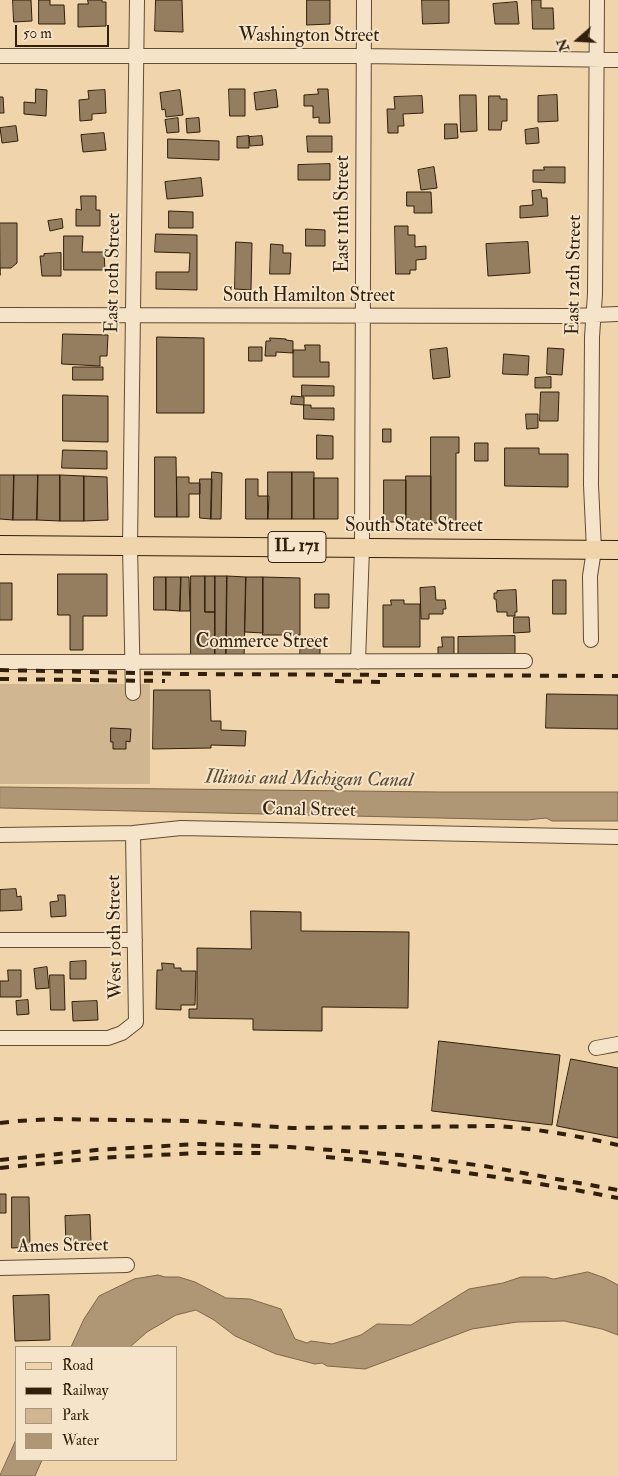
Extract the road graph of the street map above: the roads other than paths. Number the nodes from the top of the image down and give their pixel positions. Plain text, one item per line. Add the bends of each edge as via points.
1 (137, 0) edge
2 (364, 0) edge
3 (597, 0) edge
4 (136, 55) junction
5 (0, 56) edge
6 (364, 56) junction
7 (596, 59) junction
8 (618, 60) edge
9 (594, 314) junction
10 (618, 314) edge
11 (0, 315) edge
12 (132, 315) junction
13 (363, 316) junction
14 (0, 545) edge
15 (130, 546) junction
16 (362, 548) junction
17 (594, 550) junction
18 (618, 550) edge
19 (591, 640) dead end
20 (525, 661) dead end
21 (0, 662) edge
22 (132, 662) junction
23 (358, 662) junction
24 (133, 693) dead end
25 (0, 834) edge
26 (133, 834) junction
27 (618, 836) edge
28 (0, 940) edge
29 (135, 940) junction
30 (0, 1038) edge
31 (618, 1044) edge
32 (596, 1048) dead end
33 (127, 1265) dead end
34 (0, 1268) edge

1 - 4 street, East 10th Street
2 - 6 street, East 11th Street
3 - 7 street, East 12th Street
4 - 5 street, Washington Street
4 - 6 street, Washington Street
4 - 12 street, East 10th Street
6 - 7 street, Washington Street
6 - 13 street, East 11th Street
7 - 8 street, Washington Street
7 - 9 street, East 12th Street
9 - 10 street, South Hamilton Street
9 - 13 street, South Hamilton Street
9 - 17 street, East 12th Street via 591,486
11 - 12 street, South Hamilton Street
12 - 13 street, South Hamilton Street
12 - 15 street, East 10th Street
13 - 16 street, East 11th Street
14 - 15 main road, South State Street / IL 171
15 - 16 main road, South State Street / IL 171
15 - 22 street
16 - 17 main road, South State Street / IL 171
16 - 23 street, East 11th Street
17 - 18 main road, South State Street / IL 171
17 - 19 street, East 12th Street via 590,576
20 - 23 street, Commerce Street
21 - 22 street, Commerce Street
22 - 23 street, Commerce Street
22 - 24 street
25 - 26 street, Canal Street
26 - 27 street, Canal Street via 180,828
26 - 29 street, West 10th Street
28 - 29 street
29 - 30 street, West 10th Street via 136,1022 122,1033 108,1038
31 - 32 street
33 - 34 street, Ames Street

